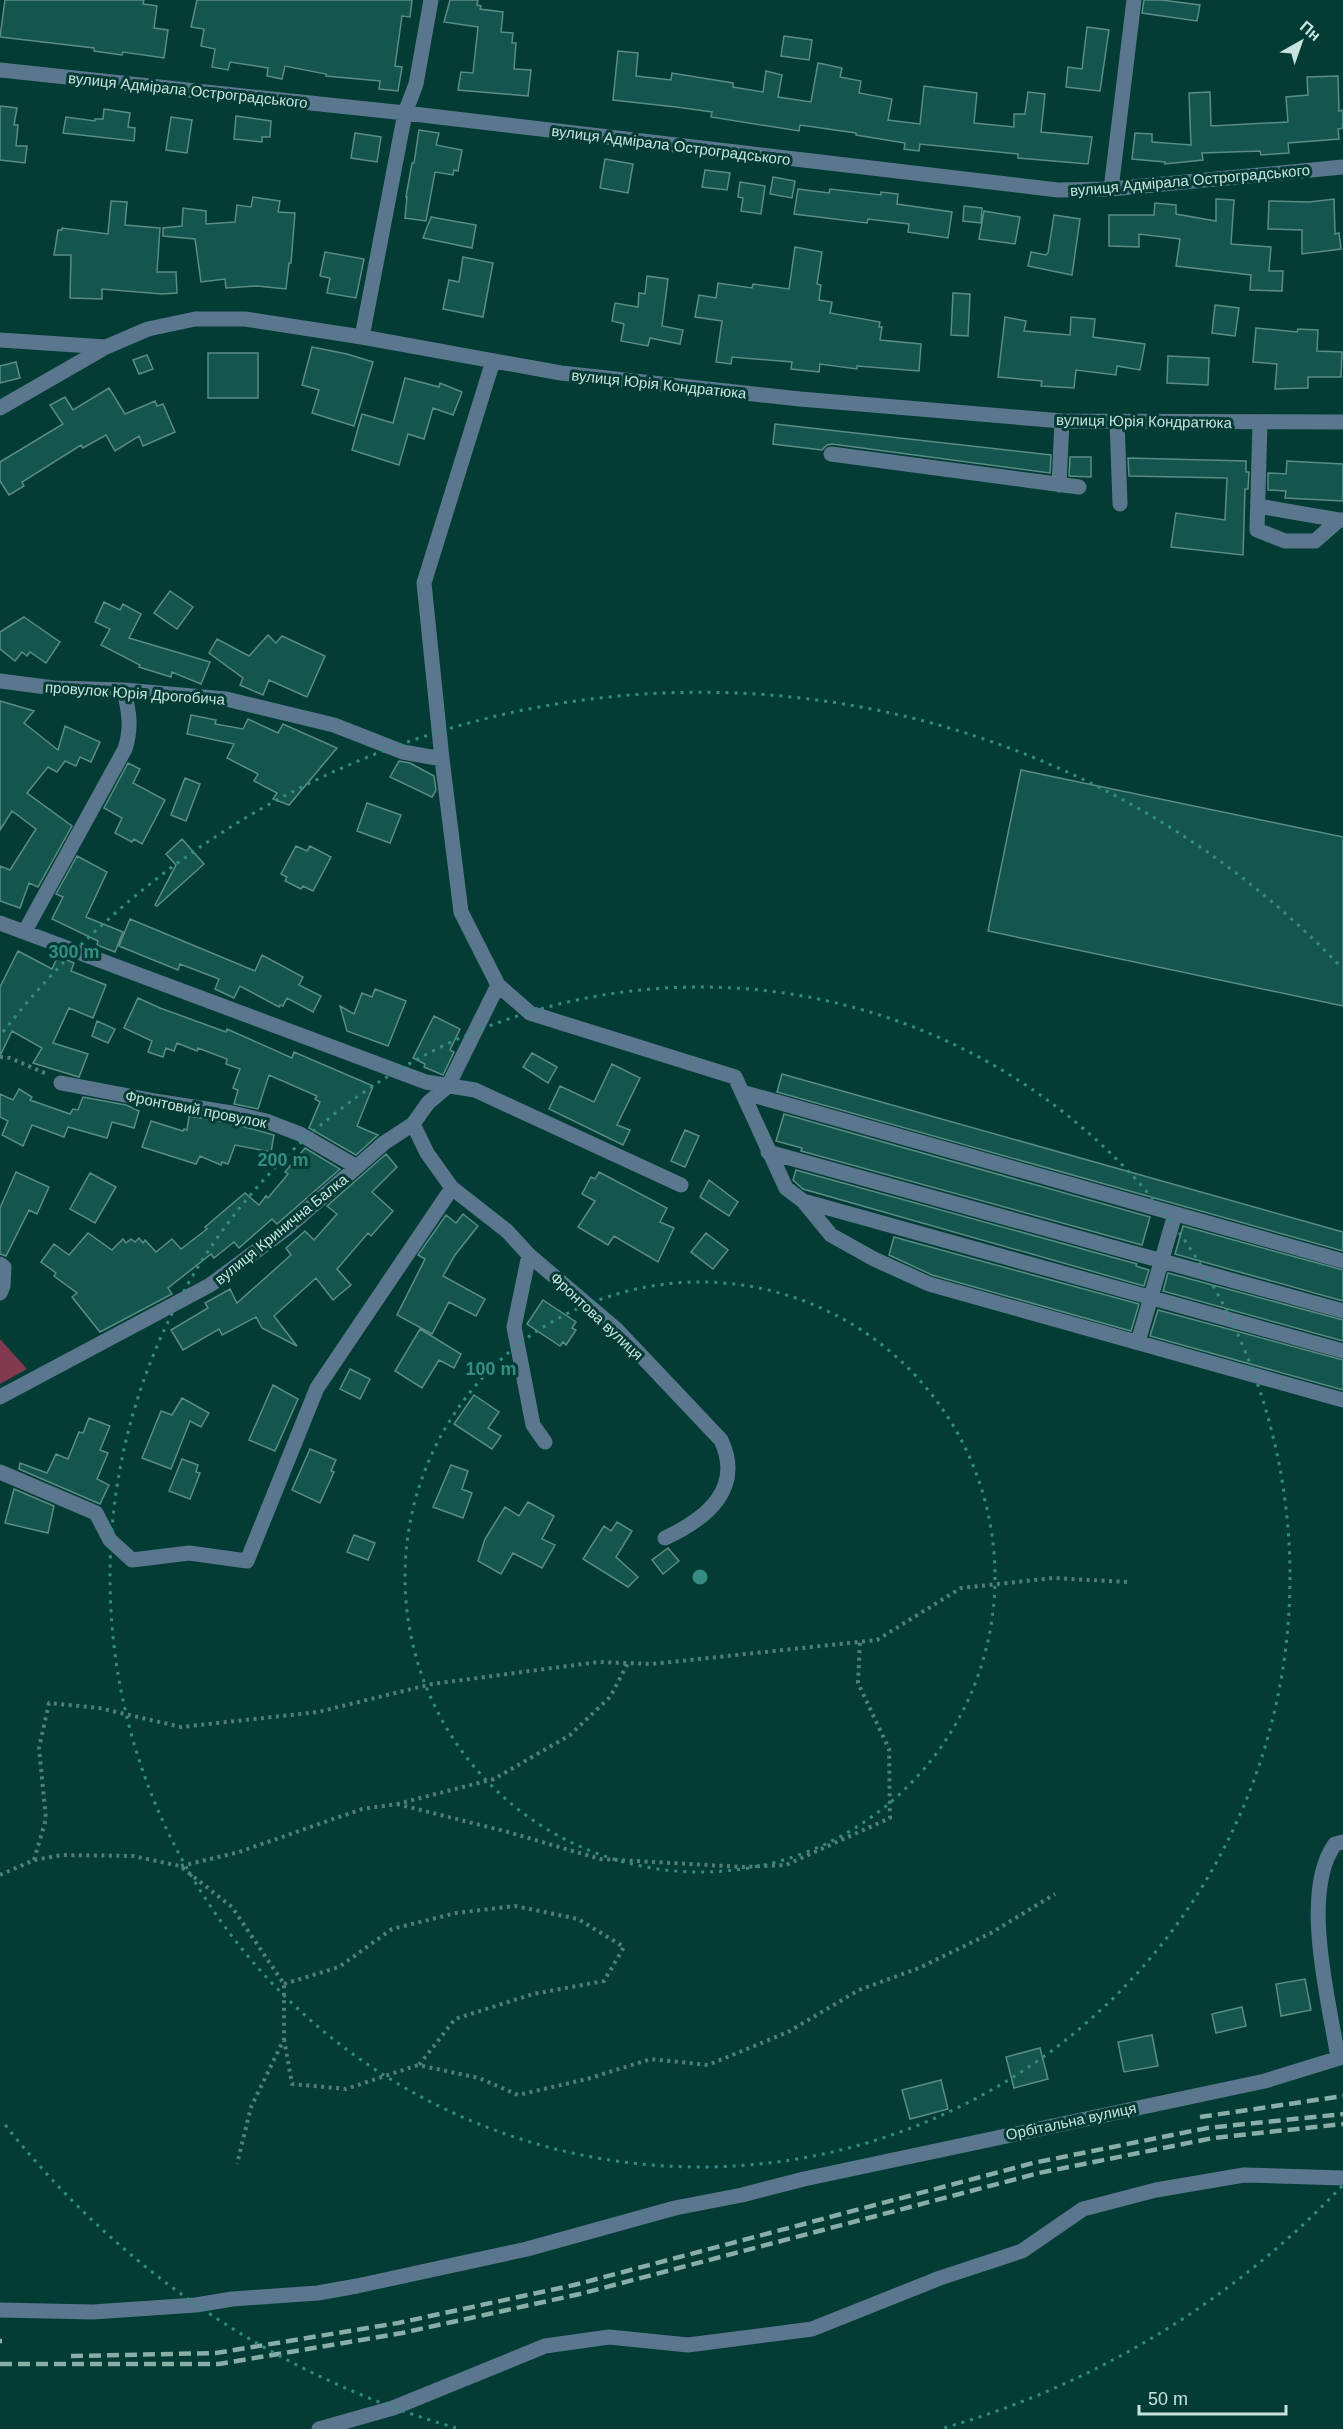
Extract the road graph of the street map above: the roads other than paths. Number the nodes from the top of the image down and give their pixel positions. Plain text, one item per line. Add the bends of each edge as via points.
1 (431, 0) edge
2 (1134, 0) edge
3 (0, 70) edge
4 (405, 113) junction
5 (1343, 167) edge
6 (1111, 189) junction
7 (362, 337) junction
8 (0, 340) edge
9 (106, 347) junction
10 (493, 361) junction
11 (0, 408) edge
12 (1062, 421) junction
13 (1117, 421) junction
14 (1260, 422) junction
15 (1343, 422) edge
16 (831, 454) dead end
17 (1059, 485) junction
18 (1079, 487) dead end
19 (1120, 504) dead end
20 (1258, 506) junction
21 (1341, 520) edge
22 (0, 681) edge
23 (124, 690) junction
24 (442, 759) junction
25 (0, 922) edge
26 (25, 931) junction
27 (498, 985) junction
28 (61, 1083) road end
29 (448, 1086) junction
30 (742, 1092) junction
31 (413, 1124) junction
32 (768, 1152) junction
33 (357, 1167) junction
34 (681, 1185) dead end
35 (452, 1188) junction
36 (803, 1201) junction
37 (1175, 1214) junction
38 (529, 1256) junction
39 (1162, 1261) junction
40 (1343, 1261) edge
41 (0, 1264) edge
42 (0, 1293) edge
43 (1152, 1298) junction
44 (1343, 1311) edge
45 (1138, 1342) junction
46 (1343, 1351) edge
47 (0, 1397) edge
48 (1343, 1400) edge
49 (545, 1442) dead end
50 (0, 1472) edge
51 (665, 1538) dead end
52 (1343, 1842) edge
53 (1340, 2058) edge
54 (1343, 2178) edge
55 (0, 2310) edge
56 (319, 2429) edge

1 - 4 street via 416,84
2 - 6 street
3 - 4 street, вулиця Адмірала Остроградського
4 - 6 street, вулиця Адмірала Остроградського via 1058,190
4 - 7 street
5 - 6 street, вулиця Адмірала Остроградського
7 - 9 street, вулиця Юрія Кондратюка via 245,319 195,319 148,330
7 - 10 street, вулиця Юрія Кондратюка
8 - 9 street
9 - 11 street, вулиця Юрія Кондратюка
10 - 12 street, вулиця Юрія Кондратюка via 561,373 800,399
10 - 24 street via 424,584
12 - 13 street, вулиця Юрія Кондратюка
12 - 17 street
13 - 14 street, вулиця Юрія Кондратюка
13 - 19 street
14 - 15 street, вулиця Юрія Кондратюка
14 - 20 street
16 - 17 street
17 - 18 street
20 - 21 street
20 - 21 street via 1257,530 1285,541 1315,541
22 - 23 street, провулок Юрія Дрогобича via 54,688
23 - 24 street, провулок Юрія Дрогобича via 226,699 334,725 403,752
23 - 26 street via 131,718 125,749
24 - 27 street via 461,912
25 - 26 street
26 - 29 street via 426,1082
27 - 29 street, вулиця Кринична Балка
27 - 30 street via 530,1013 735,1077
28 - 33 street, Фронтовий провулок via 266,1121 300,1134
29 - 31 street, вулиця Кринична Балка via 428,1103
29 - 34 street via 475,1090
30 - 32 street
30 - 37 street
31 - 33 street, вулиця Кринична Балка
31 - 35 street, Фронтова вулиця via 427,1153
32 - 36 street via 786,1188
32 - 39 street
33 - 47 street, вулиця Кринична Балка via 285,1229 210,1285
35 - 38 street, Фронтова вулиця via 507,1231
35 - 50 street via 316,1388 247,1561 189,1553 132,1560 110,1540 96,1513
36 - 43 street
36 - 45 street via 831,1235 929,1284
37 - 39 street
37 - 40 street
38 - 49 street via 514,1327 533,1425
38 - 51 street, Фронтова вулиця via 616,1329 721,1440 729,1463 726,1487 689,1527
39 - 43 street
39 - 44 street
41 - 42 street via 4,1267
43 - 45 street
43 - 46 street
45 - 48 street
52 - 53 street, Орбітальна вулиця via 1335,1844 1326,1856 1318,1932
53 - 55 street, Орбітальна вулиця via 1265,2081 675,2208 516,2251 357,2286 318,2293 93,2312
54 - 56 street via 1244,2175 1156,2190 1083,2209 1022,2251 812,2328 688,2345 609,2337 545,2346 393,2408

